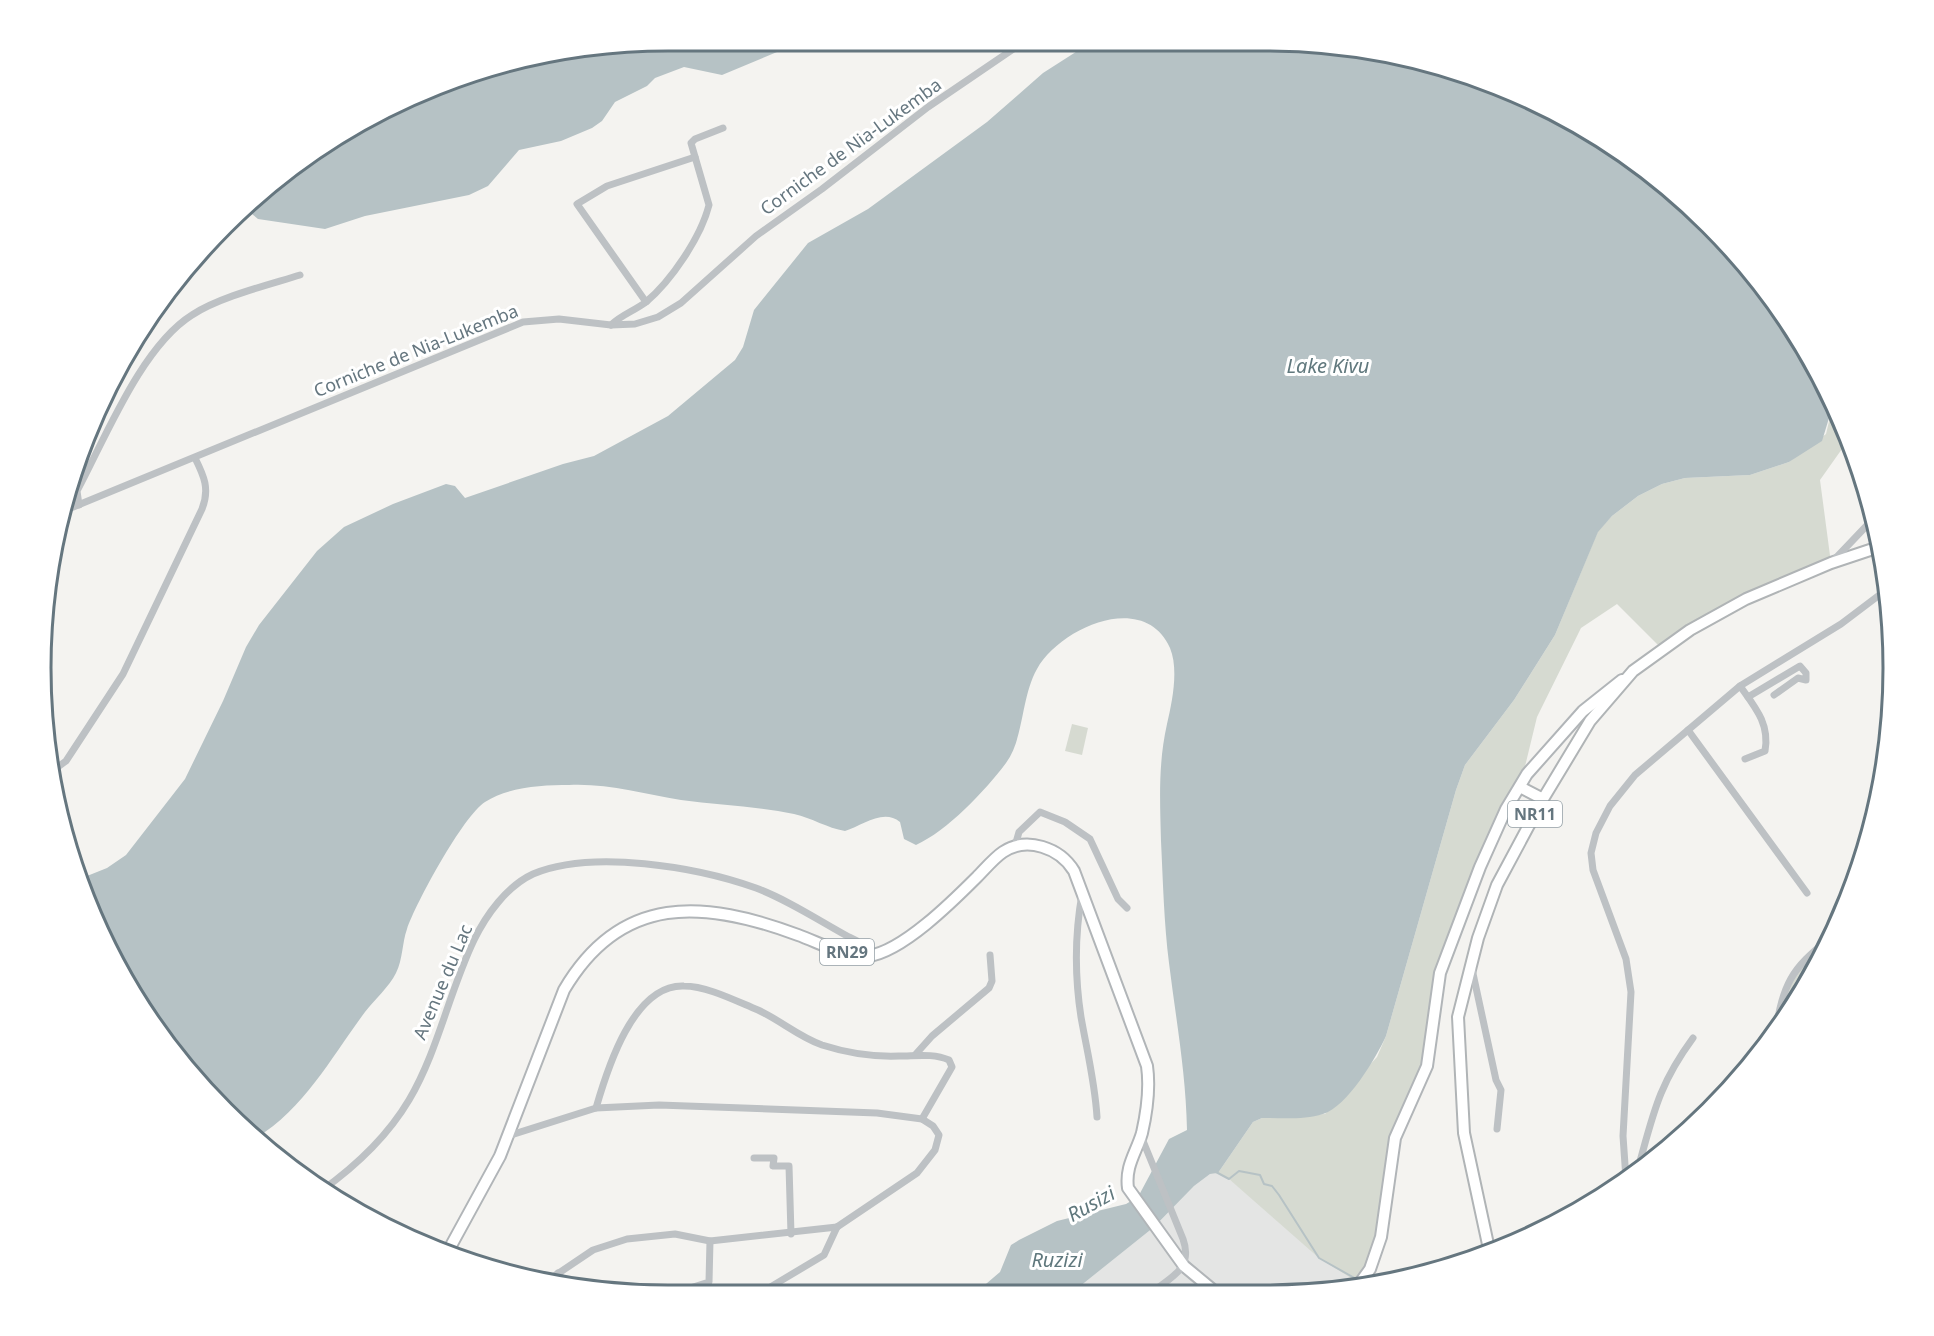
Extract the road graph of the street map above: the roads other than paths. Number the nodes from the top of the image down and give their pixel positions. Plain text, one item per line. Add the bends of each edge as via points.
1 (1009, 51) edge
2 (723, 128) dead end
3 (695, 157) junction
4 (300, 275) dead end
5 (646, 302) junction
6 (611, 325) junction
7 (195, 458) junction
8 (78, 489) edge
9 (77, 492) edge
10 (79, 505) junction
11 (72, 508) edge
12 (1866, 526) edge
13 (1871, 550) edge
14 (1831, 563) junction
15 (1879, 595) edge
16 (1633, 671) junction
17 (1740, 686) junction
18 (1774, 695) dead end
19 (1748, 697) junction
20 (1688, 730) junction
21 (1745, 759) dead end
22 (59, 766) edge
23 (1520, 787) junction
24 (1543, 799) junction
25 (1015, 846) junction
26 (1082, 891) junction
27 (1807, 893) dead end
28 (1126, 908) dead end
29 (1813, 953) edge
30 (990, 955) dead end
31 (868, 956) junction
32 (1470, 964) junction
33 (1778, 1012) edge
34 (1693, 1038) dead end
35 (915, 1055) junction
36 (596, 1108) junction
37 (1097, 1117) dead end
38 (922, 1119) junction
39 (1497, 1129) dead end
40 (1141, 1135) junction
41 (508, 1136) junction
42 (754, 1158) dead end
43 (1640, 1158) edge
44 (1625, 1169) edge
45 (330, 1184) edge
46 (837, 1227) junction
47 (791, 1234) junction
48 (710, 1241) junction
49 (1488, 1243) edge
50 (451, 1245) edge
51 (1184, 1266) junction
52 (558, 1273) edge
53 (1364, 1277) edge
54 (700, 1285) edge
55 (775, 1285) edge
56 (1161, 1285) edge
57 (1206, 1285) edge

1 - 6 street, Corniche de Nia-Lukemba via 756,236 681,303 658,317 635,324
2 - 3 street via 694,139 691,147
3 - 5 street via 709,199 707,213 677,267
3 - 5 street via 607,186 577,204
4 - 8 street via 201,309 170,332 123,402
5 - 6 street
6 - 7 street, Corniche de Nia-Lukemba via 559,319 523,322
7 - 10 street, Corniche de Nia-Lukemba
7 - 22 street via 207,488 202,509 123,674
9 - 10 street
10 - 11 street, Corniche de Nia-Lukemba
12 - 14 street
13 - 14 main road, NR11
14 - 16 main road, NR11 via 1746,599 1690,630
15 - 17 street via 1841,624
16 - 23 main road via 1583,711
16 - 24 main road, NR11 via 1590,721
17 - 19 street
17 - 20 street
18 - 19 street via 1798,678 1806,680 1800,666
19 - 21 street via 1761,715 1768,735 1765,751
20 - 27 street
20 - 44 street via 1635,775 1610,806 1591,853 1593,870 1626,959 1631,992 1623,1136
23 - 24 main road
23 - 53 main road via 1480,867 1440,972 1427,1066 1395,1138 1381,1237
24 - 32 main road, NR11 via 1497,885
25 - 26 main road via 1036,845 1059,854 1069,862
25 - 28 street via 1019,832 1040,812 1065,822 1093,843 1118,899
25 - 31 main road, RN29 via 1003,852 916,932
26 - 37 street via 1078,915 1079,985
26 - 40 main road via 1147,1066 1149,1081
29 - 33 street via 1798,965 1788,982
30 - 35 street via 989,988
31 - 41 main road, RN29 via 840,951 765,924 707,912 663,913 620,929 591,951 564,990
31 - 45 street, Avenue du Lac via 857,941 778,898 722,878 614,862 581,862 533,874 501,898 474,940 409,1101 361,1160
32 - 39 street via 1489,1054 1501,1090
32 - 49 main road, NR11 via 1458,1017 1464,1133
34 - 43 street via 1661,1089
35 - 36 street via 871,1055 822,1045 759,1011 682,985 648,1000 629,1023 609,1066
35 - 38 street via 946,1058 951,1060 952,1067
36 - 38 street via 758,1108
36 - 41 street
38 - 46 street via 939,1136 928,1160 917,1173
40 - 51 street via 1183,1239 1188,1257
40 - 51 main road via 1127,1172 1128,1188
41 - 50 main road, RN29
42 - 47 street via 774,1158 773,1166 789,1166
46 - 47 street
46 - 55 street via 824,1254
47 - 48 street
48 - 52 street via 675,1234 627,1239 593,1250
48 - 54 street via 709,1282
51 - 56 street
51 - 57 main road

